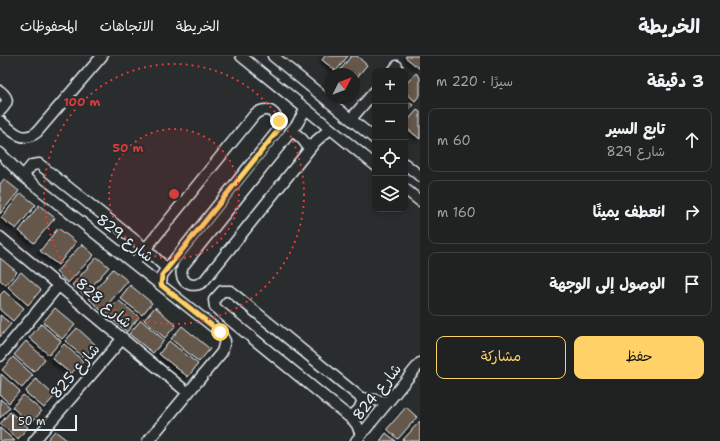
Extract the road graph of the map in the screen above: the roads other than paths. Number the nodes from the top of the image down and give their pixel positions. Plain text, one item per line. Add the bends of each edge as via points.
1 (102, 56) edge
2 (241, 56) edge
3 (265, 56) edge
4 (273, 56) edge
5 (284, 65) junction
6 (0, 91) edge
7 (372, 94) edge
8 (305, 110) junction
9 (0, 111) edge
10 (351, 119) junction
11 (0, 121) edge
12 (330, 129) junction
13 (291, 131) junction
14 (372, 136) edge
15 (309, 149) junction
16 (0, 154) edge
17 (372, 163) edge
18 (408, 166) edge
19 (23, 176) junction
20 (420, 176) edge
21 (408, 191) edge
22 (420, 201) edge
23 (0, 237) edge
24 (146, 249) junction
25 (134, 263) junction
26 (167, 269) junction
27 (58, 285) junction
28 (161, 285) junction
29 (123, 338) junction
30 (0, 356) edge
31 (420, 363) edge
32 (188, 393) junction
33 (363, 398) junction
34 (388, 402) junction
35 (348, 416) junction
36 (359, 438) edge
37 (34, 441) edge
38 (148, 441) edge

1 - 11 street via 32,136 20,136
2 - 8 street
3 - 5 street
4 - 5 street
5 - 10 street
6 - 9 street via 6,95 7,100
7 - 10 street
8 - 12 street
8 - 13 street
10 - 14 street
12 - 15 street
12 - 17 street
13 - 15 street via 301,137
13 - 15 street via 183,266 181,271 186,281 192,286 204,281
16 - 19 street, شارع 829
18 - 20 street
19 - 24 street via 32,165 39,164
19 - 25 street, شارع 829
21 - 22 street
23 - 27 street, شارع 828
24 - 25 street
24 - 26 street
24 - 26 street via 256,114 268,110 276,116 279,129
25 - 28 street, شارع 829
26 - 28 street via 162,275
27 - 29 street, شارع 828
27 - 30 street
28 - 32 street, شارع 829 via 220,332 225,341 222,352
29 - 32 street, شارع 828
29 - 37 street, شارع 825
31 - 34 street, شارع 824
32 - 38 street, شارع 829
33 - 34 street
33 - 35 street via 358,410
33 - 35 street via 230,292 222,290 219,293 214,300 218,310
34 - 36 street, شارع 824
35 - 36 street via 357,425

